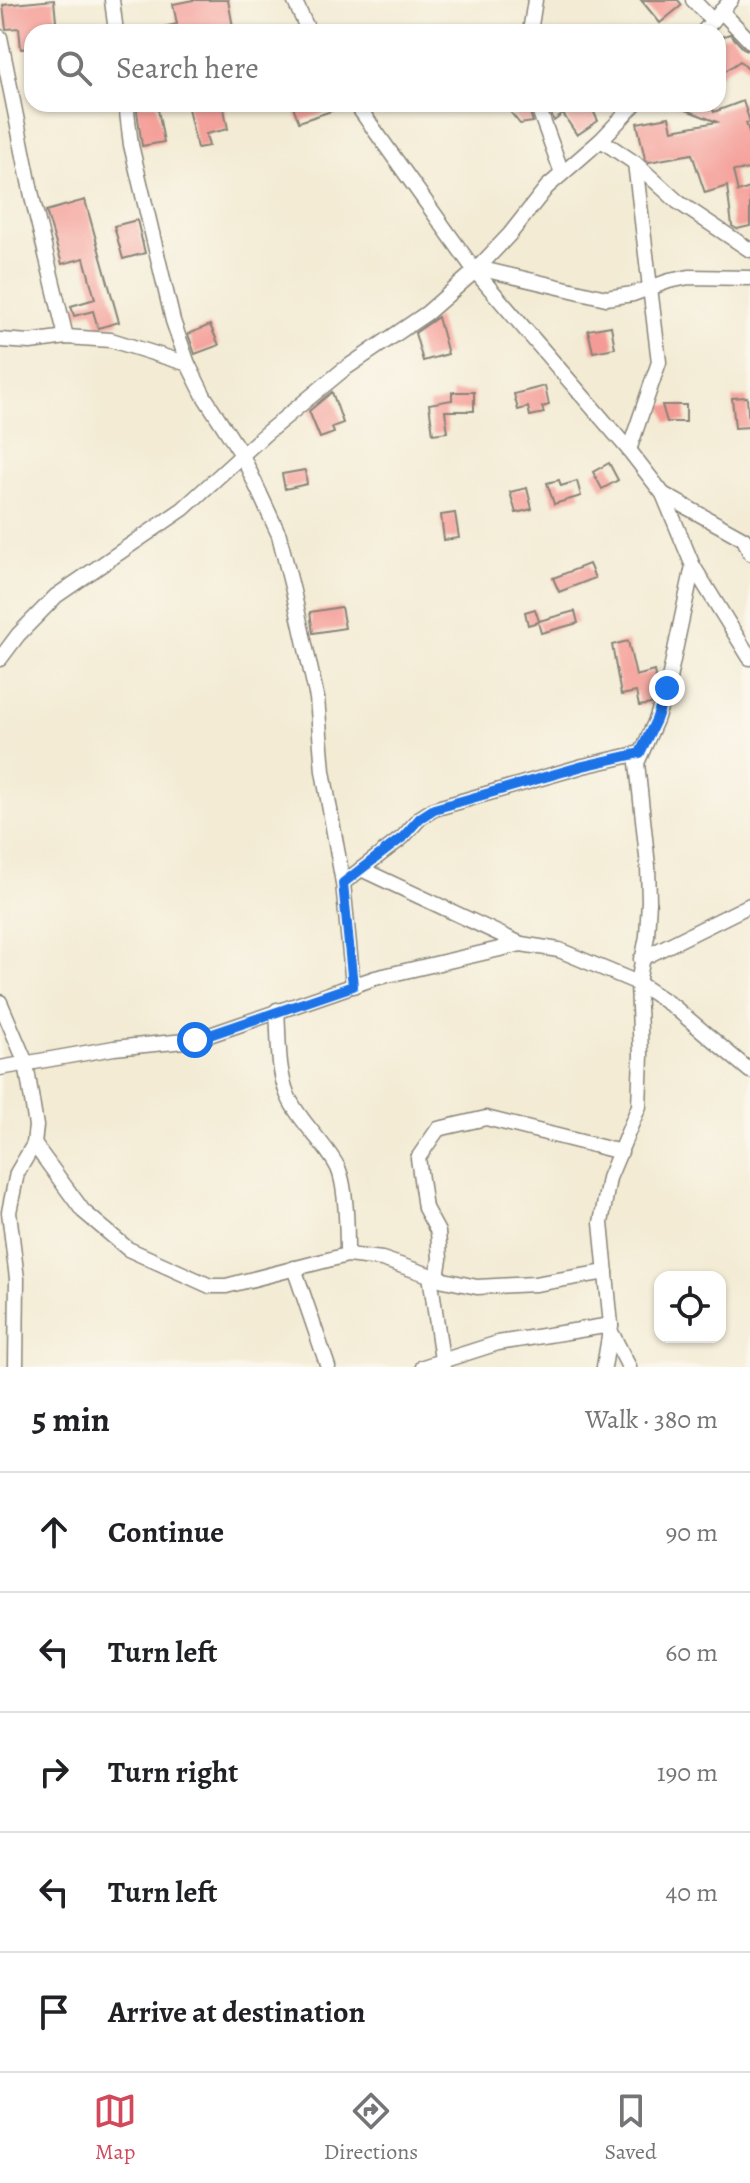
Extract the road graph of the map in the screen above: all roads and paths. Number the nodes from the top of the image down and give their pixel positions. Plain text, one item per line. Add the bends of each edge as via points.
1 (112, 0) edge
2 (294, 0) edge
3 (535, 0) edge
4 (693, 0) edge
5 (717, 16) edge
6 (115, 24) edge
7 (305, 24) edge
8 (531, 24) edge
9 (0, 37) edge
10 (750, 41) edge
11 (127, 112) edge
12 (362, 112) edge
13 (540, 112) edge
14 (627, 112) edge
15 (601, 140) junction
16 (635, 163) junction
17 (562, 173) junction
18 (750, 250) edge
19 (476, 270) junction
20 (750, 278) edge
21 (650, 288) junction
22 (66, 337) junction
23 (0, 340) edge
24 (188, 364) junction
25 (629, 450) junction
26 (242, 455) junction
27 (663, 494) junction
28 (750, 553) edge
29 (693, 566) junction
30 (18, 635) junction
31 (0, 639) edge
32 (750, 658) edge
33 (0, 659) edge
34 (640, 753) junction
35 (361, 869) junction
36 (343, 883) junction
37 (750, 905) edge
38 (521, 944) junction
39 (641, 959) junction
40 (638, 983) junction
41 (353, 986) junction
42 (0, 1002) edge
43 (277, 1010) junction
44 (26, 1063) junction
45 (0, 1068) edge
46 (750, 1071) edge
47 (34, 1144) junction
48 (621, 1152) junction
49 (347, 1255) junction
50 (294, 1268) junction
51 (606, 1272) junction
52 (433, 1276) junction
53 (611, 1329) junction
54 (443, 1363) edge
55 (16, 1367) edge
56 (328, 1367) edge
57 (423, 1367) edge
58 (604, 1367) edge
59 (629, 1367) edge

1 - 6 street
2 - 7 street
3 - 8 street
4 - 5 street
5 - 10 street
9 - 22 street
11 - 24 street via 152,238
12 - 19 street
13 - 17 street
14 - 15 street
15 - 16 street
15 - 17 street
16 - 18 street via 678,202
16 - 21 street
17 - 19 street
19 - 21 street via 606,298
19 - 25 street
19 - 26 street via 427,313 343,370
20 - 21 street via 689,277
21 - 25 street via 659,362
22 - 23 street
22 - 24 street via 111,340
24 - 26 street
25 - 27 street
26 - 30 street via 183,509 56,596
26 - 36 street via 279,535 293,591 317,698 323,771
27 - 28 street via 744,539
27 - 29 street
29 - 32 street
29 - 34 street via 667,688
30 - 31 street
30 - 33 street
34 - 35 street via 434,809
34 - 39 street via 649,901
35 - 36 street
35 - 38 street
36 - 41 street
37 - 39 street
38 - 40 street via 559,950
38 - 41 street
39 - 40 street
40 - 46 street
40 - 48 street via 639,1106
41 - 43 street
42 - 44 street
43 - 44 street via 195,1040
43 - 49 street via 287,1094 342,1182
44 - 45 street
44 - 47 street
47 - 50 street via 83,1211 128,1249 218,1287
47 - 55 street via 17,1173 9,1212 17,1279
48 - 51 street via 609,1178 601,1223
48 - 52 street via 486,1118 438,1129 418,1158 425,1208 438,1232 440,1259
49 - 50 street
49 - 52 street via 382,1259
50 - 56 street
51 - 52 street via 495,1288
51 - 53 street
52 - 54 street
53 - 54 street via 498,1343
53 - 58 street
53 - 59 street
54 - 57 street

